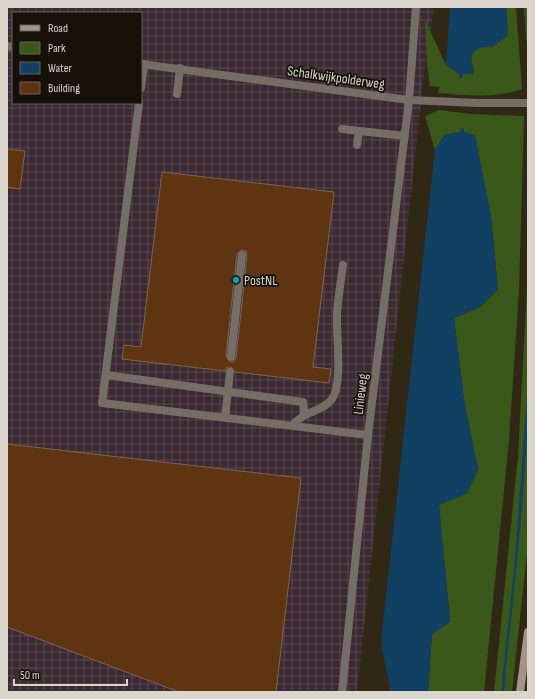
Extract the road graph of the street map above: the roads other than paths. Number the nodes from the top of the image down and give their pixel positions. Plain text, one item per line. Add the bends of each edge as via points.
1 (416, 7) edge
2 (142, 64) edge
3 (180, 68) junction
4 (177, 94) dead end
5 (409, 100) junction
6 (528, 103) edge
7 (139, 104) edge
8 (342, 129) dead end
9 (359, 131) junction
10 (405, 136) junction
11 (357, 145) dead end
12 (242, 255) dead end
13 (343, 265) dead end
14 (231, 357) dead end
15 (230, 372) dead end
16 (106, 375) junction
17 (228, 391) junction
18 (304, 414) junction
19 (225, 418) junction
20 (292, 426) junction
21 (368, 435) junction
22 (528, 632) edge
23 (342, 692) edge
24 (520, 692) edge

1 - 5 street, Linieweg
2 - 3 street, Schalkwijkpolderweg
3 - 4 street
3 - 5 street, Schalkwijkpolderweg
5 - 6 street, Schalkwijkpolderweg
5 - 10 street, Linieweg
7 - 16 street
8 - 9 street
9 - 10 street
9 - 11 street
10 - 21 street, Linieweg
12 - 14 street
13 - 18 street via 338,313 338,379 335,396 325,406
15 - 17 street
16 - 17 street
16 - 19 street via 102,403
17 - 18 street via 303,402
17 - 19 street
18 - 20 street
19 - 20 street
20 - 21 street
21 - 23 street, Linieweg
22 - 24 main road

